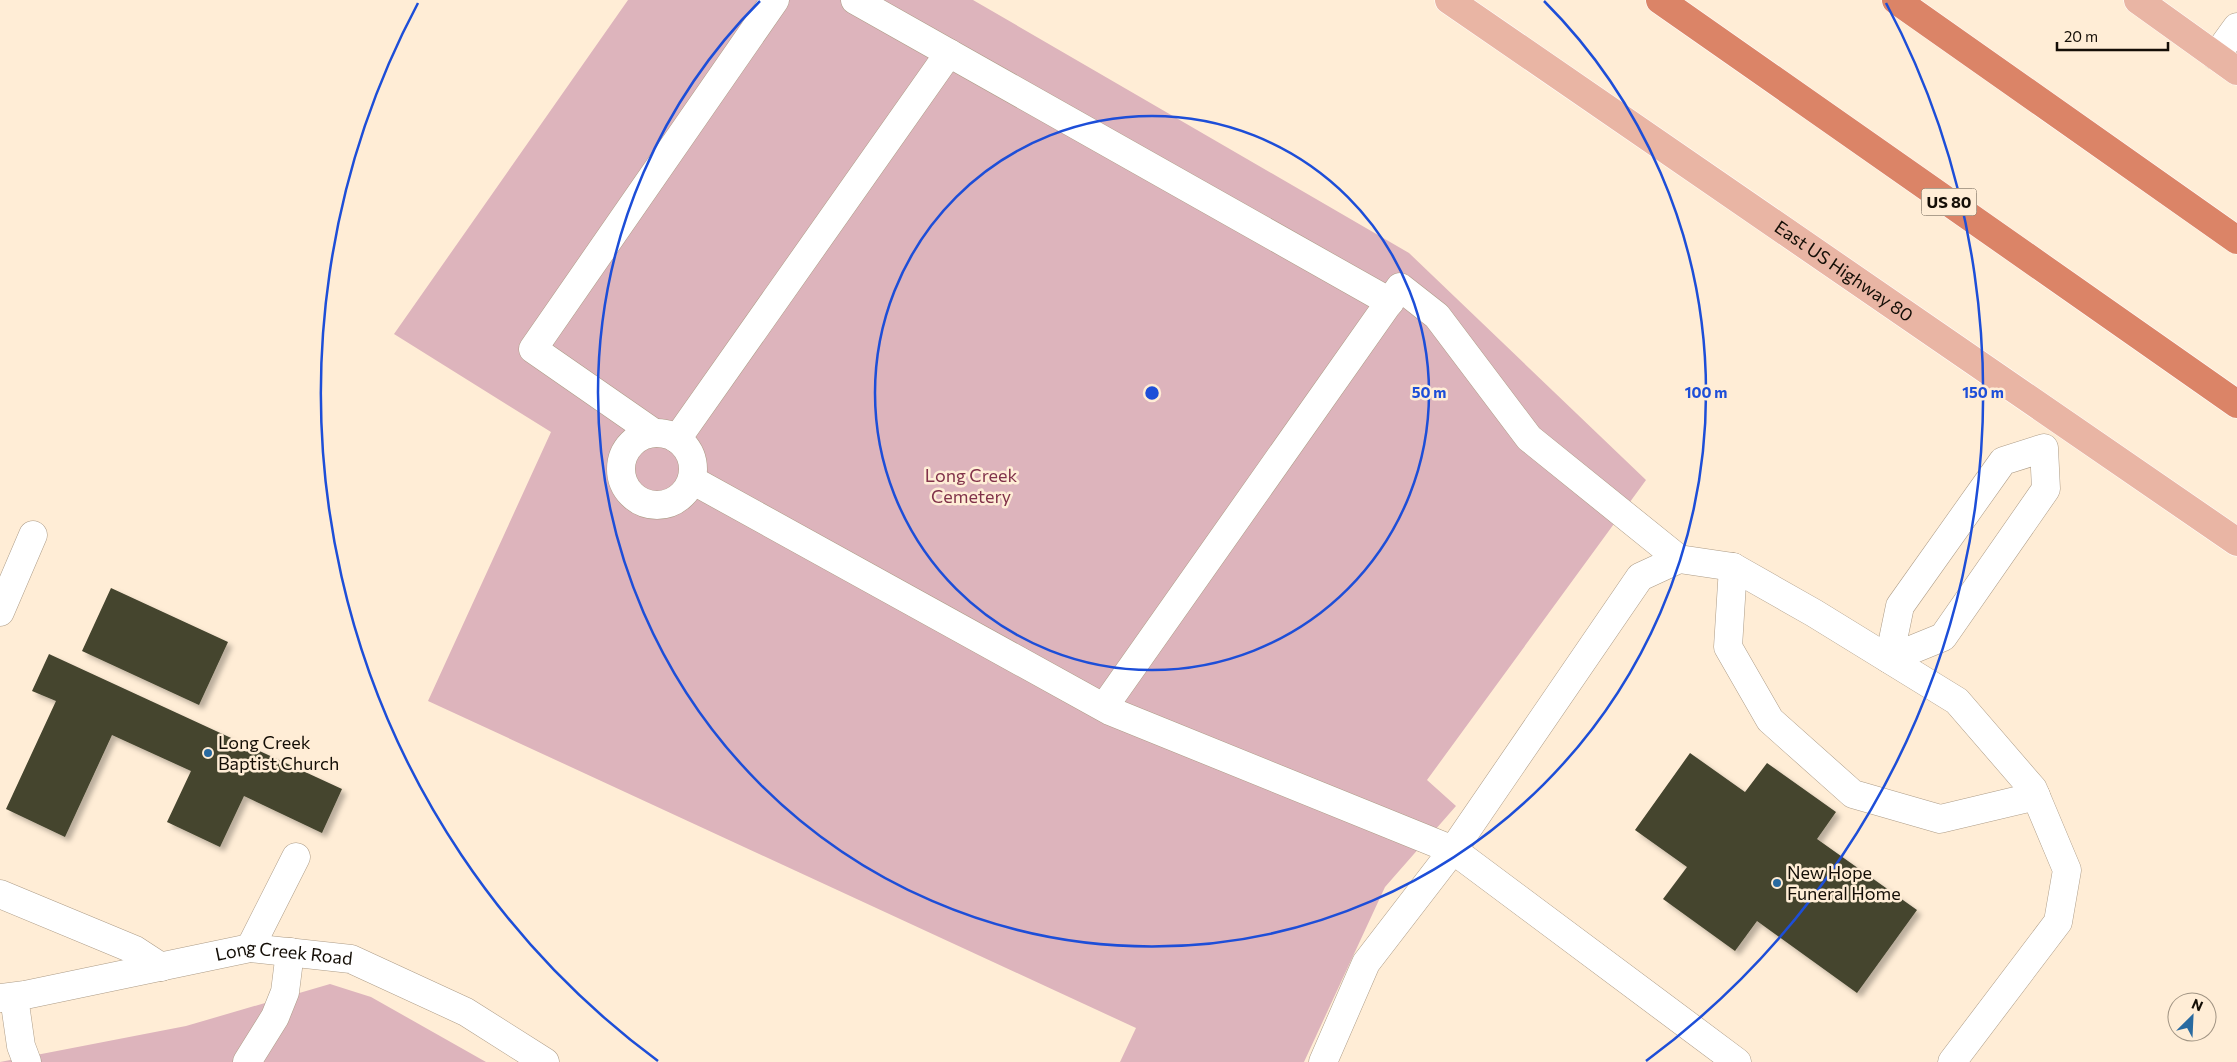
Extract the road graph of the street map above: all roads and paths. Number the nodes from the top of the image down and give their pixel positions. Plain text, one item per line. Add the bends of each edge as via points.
1 (775, 0) edge
2 (855, 0) edge
3 (1449, 0) edge
4 (1660, 0) edge
5 (1896, 0) edge
6 (2138, 0) edge
7 (2237, 27) edge
8 (950, 53) junction
9 (2226, 63) edge
10 (2237, 240) edge
11 (1390, 302) junction
12 (2237, 404) edge
13 (2062, 422) junction
14 (665, 436) junction
15 (2044, 448) junction
16 (692, 480) junction
17 (33, 535) dead end
18 (2237, 542) edge
19 (1679, 559) junction
20 (1733, 567) junction
21 (0, 612) edge
22 (1889, 659) junction
23 (1104, 707) junction
24 (2036, 796) junction
25 (1453, 850) junction
26 (296, 857) dead end
27 (0, 894) edge
28 (250, 948) junction
29 (290, 952) junction
30 (161, 966) junction
31 (7, 998) edge
32 (27, 1062) edge
33 (247, 1062) edge
34 (545, 1062) edge
35 (1323, 1062) edge
36 (1738, 1062) edge
37 (1952, 1062) edge

1 - 14 street via 533,349
2 - 8 street
3 - 13 main road, East US Highway 80
4 - 12 highway, US 80
5 - 10 highway
6 - 9 main road
7 - 9 street
8 - 11 street
8 - 14 street
11 - 19 street via 1400,287 1436,316 1529,438
11 - 23 street
13 - 15 street
13 - 18 main road, East US Highway 80
14 - 16 street via 685,446 692,457
14 - 16 street via 642,436 625,452 621,464 626,487 644,503 667,504 678,499
15 - 22 street via 2003,460 1900,606
15 - 22 street via 2046,489 1943,638
16 - 23 street
17 - 21 street
19 - 20 street
19 - 25 street via 1640,577
20 - 22 street
20 - 24 street via 1728,647 1770,720 1853,794 1940,819
22 - 24 street via 1957,701 2033,788
23 - 25 street
24 - 37 street via 2067,870 2058,922
25 - 35 street via 1366,963
25 - 36 street
26 - 28 street
27 - 30 street via 135,950
28 - 29 street, Long Creek Road
28 - 30 street, Long Creek Road
29 - 33 street via 285,992 275,1017
29 - 34 street, Long Creek Road via 351,959 466,1012
30 - 31 street, Long Creek Road
31 - 32 street

